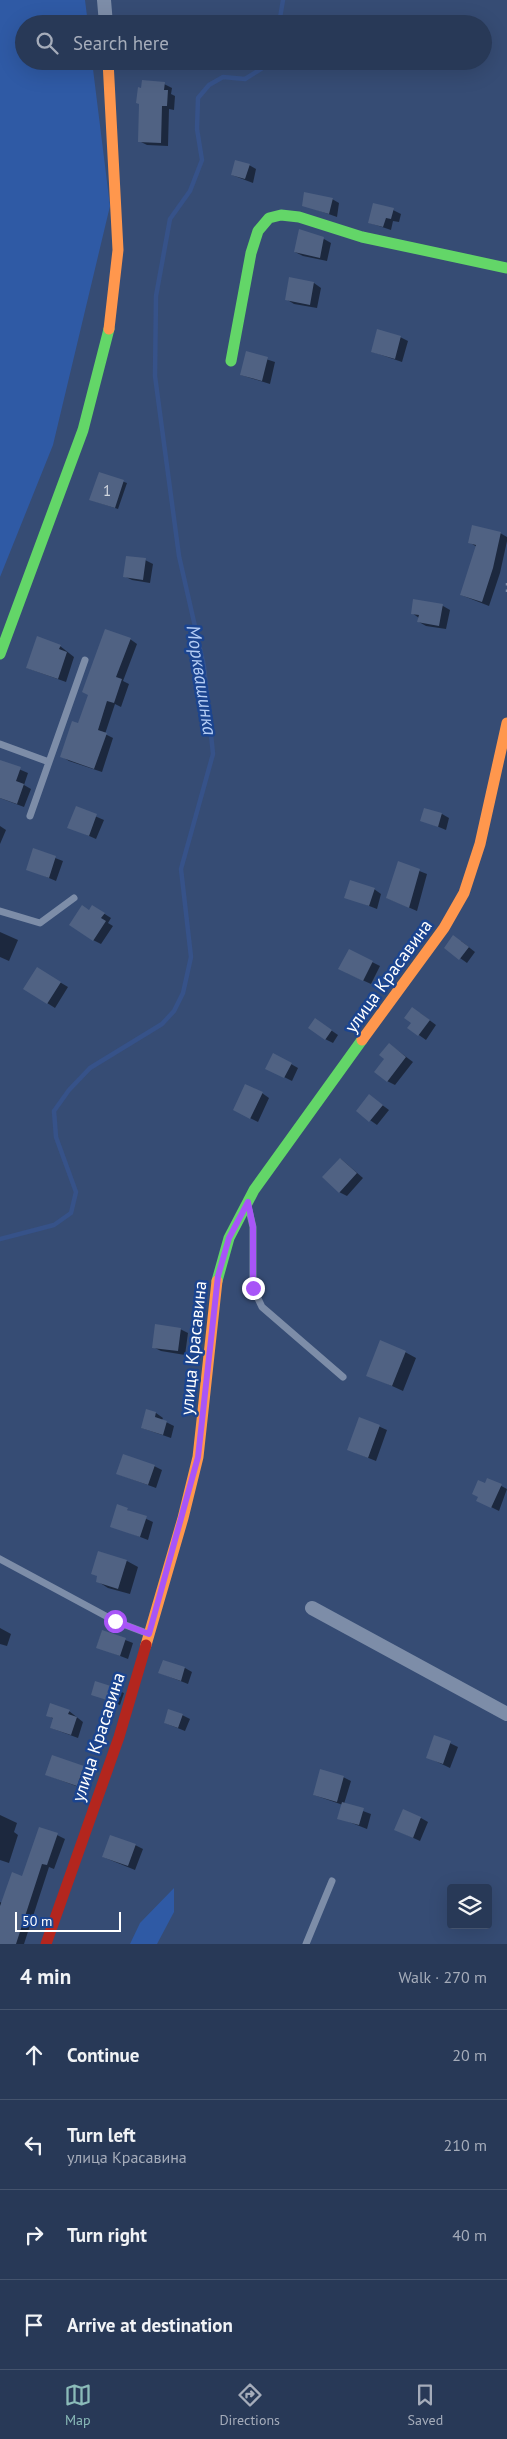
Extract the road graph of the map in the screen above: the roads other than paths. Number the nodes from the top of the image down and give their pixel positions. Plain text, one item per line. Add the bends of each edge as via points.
1 (104, 0) edge
2 (105, 15) edge
3 (108, 70) edge
4 (507, 268) edge
5 (231, 361) dead end
6 (0, 654) edge
7 (85, 660) dead end
8 (507, 723) edge
9 (0, 744) edge
10 (49, 762) junction
11 (30, 816) dead end
12 (74, 898) dead end
13 (0, 911) edge
14 (248, 1202) junction
15 (343, 1377) dead end
16 (0, 1559) edge
17 (312, 1608) dead end
18 (149, 1634) junction
19 (507, 1714) edge
20 (332, 1881) dead end
21 (46, 1944) edge
22 (306, 1944) edge

1 - 2 street
3 - 6 street via 118,250 108,340 83,430
4 - 5 street via 362,237 299,217 281,214 269,218 258,232 251,253
7 - 10 lane
8 - 14 street, улица Красавина via 480,844 464,893 444,928
9 - 10 lane
10 - 11 lane
12 - 13 lane via 40,923
14 - 15 lane via 253,1227 253,1288 262,1307
14 - 18 street, улица Красавина via 229,1238 218,1276 198,1457
16 - 18 lane via 115,1621
17 - 19 street
18 - 21 street, улица Красавина via 119,1736
20 - 22 lane

